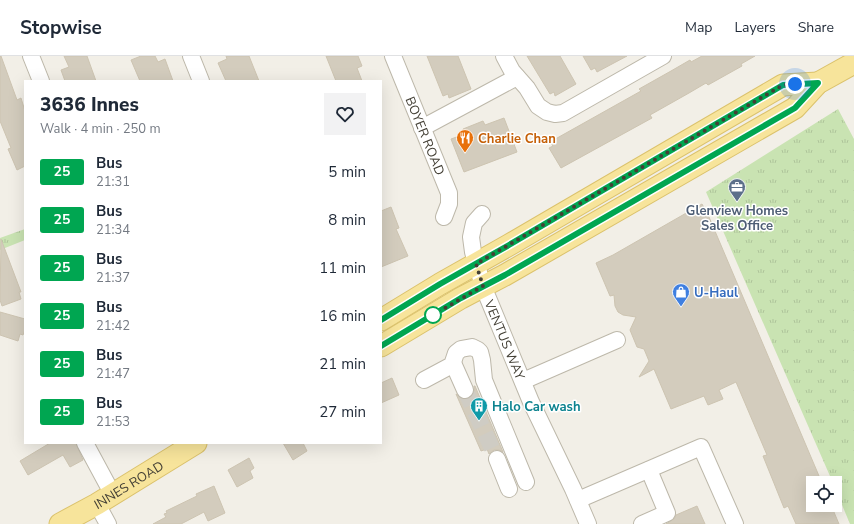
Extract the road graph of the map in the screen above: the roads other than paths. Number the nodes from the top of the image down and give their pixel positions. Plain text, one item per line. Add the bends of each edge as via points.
1 (31, 56) edge
2 (191, 56) edge
3 (393, 56) edge
4 (504, 56) edge
5 (663, 56) edge
6 (854, 63) edge
7 (517, 77) junction
8 (41, 80) edge
9 (201, 80) edge
10 (818, 83) junction
11 (422, 128) junction
12 (482, 214) dead end
13 (444, 217) dead end
14 (476, 264) junction
15 (483, 286) junction
16 (382, 319) edge
17 (617, 340) dead end
18 (382, 345) edge
19 (453, 363) junction
20 (424, 380) dead end
21 (523, 381) junction
22 (465, 390) tunnel mouth
23 (86, 444) edge
24 (194, 444) edge
25 (497, 459) tunnel mouth
26 (649, 470) junction
27 (526, 482) dead end
28 (509, 489) dead end
29 (105, 499) junction
30 (578, 500) junction
31 (60, 524) edge
32 (108, 524) edge
33 (588, 524) edge
34 (642, 524) edge
35 (735, 524) edge

1 - 8 street
2 - 9 street
3 - 11 street, BOYER ROAD
4 - 7 street
5 - 7 street via 563,113 547,112 538,106
6 - 10 main road
7 - 11 street
10 - 14 main road via 783,85
10 - 15 main road via 795,108 512,272
11 - 13 street, BOYER ROAD via 448,193
12 - 14 street, VENTUS WAY via 474,223 471,233
14 - 15 street, VENTUS WAY
14 - 16 main road
15 - 18 main road
15 - 21 street, VENTUS WAY
17 - 21 street
19 - 20 street
19 - 22 street
19 - 27 street via 456,353 461,349 472,347 480,352 484,380
21 - 30 street, VENTUS WAY
23 - 29 street via 100,473
24 - 29 main road, INNES ROAD
25 - 28 street
26 - 30 street
26 - 34 street via 667,513
26 - 35 street via 702,447
29 - 31 main road, INNES ROAD
29 - 32 street
30 - 33 street, VENTUS WAY

